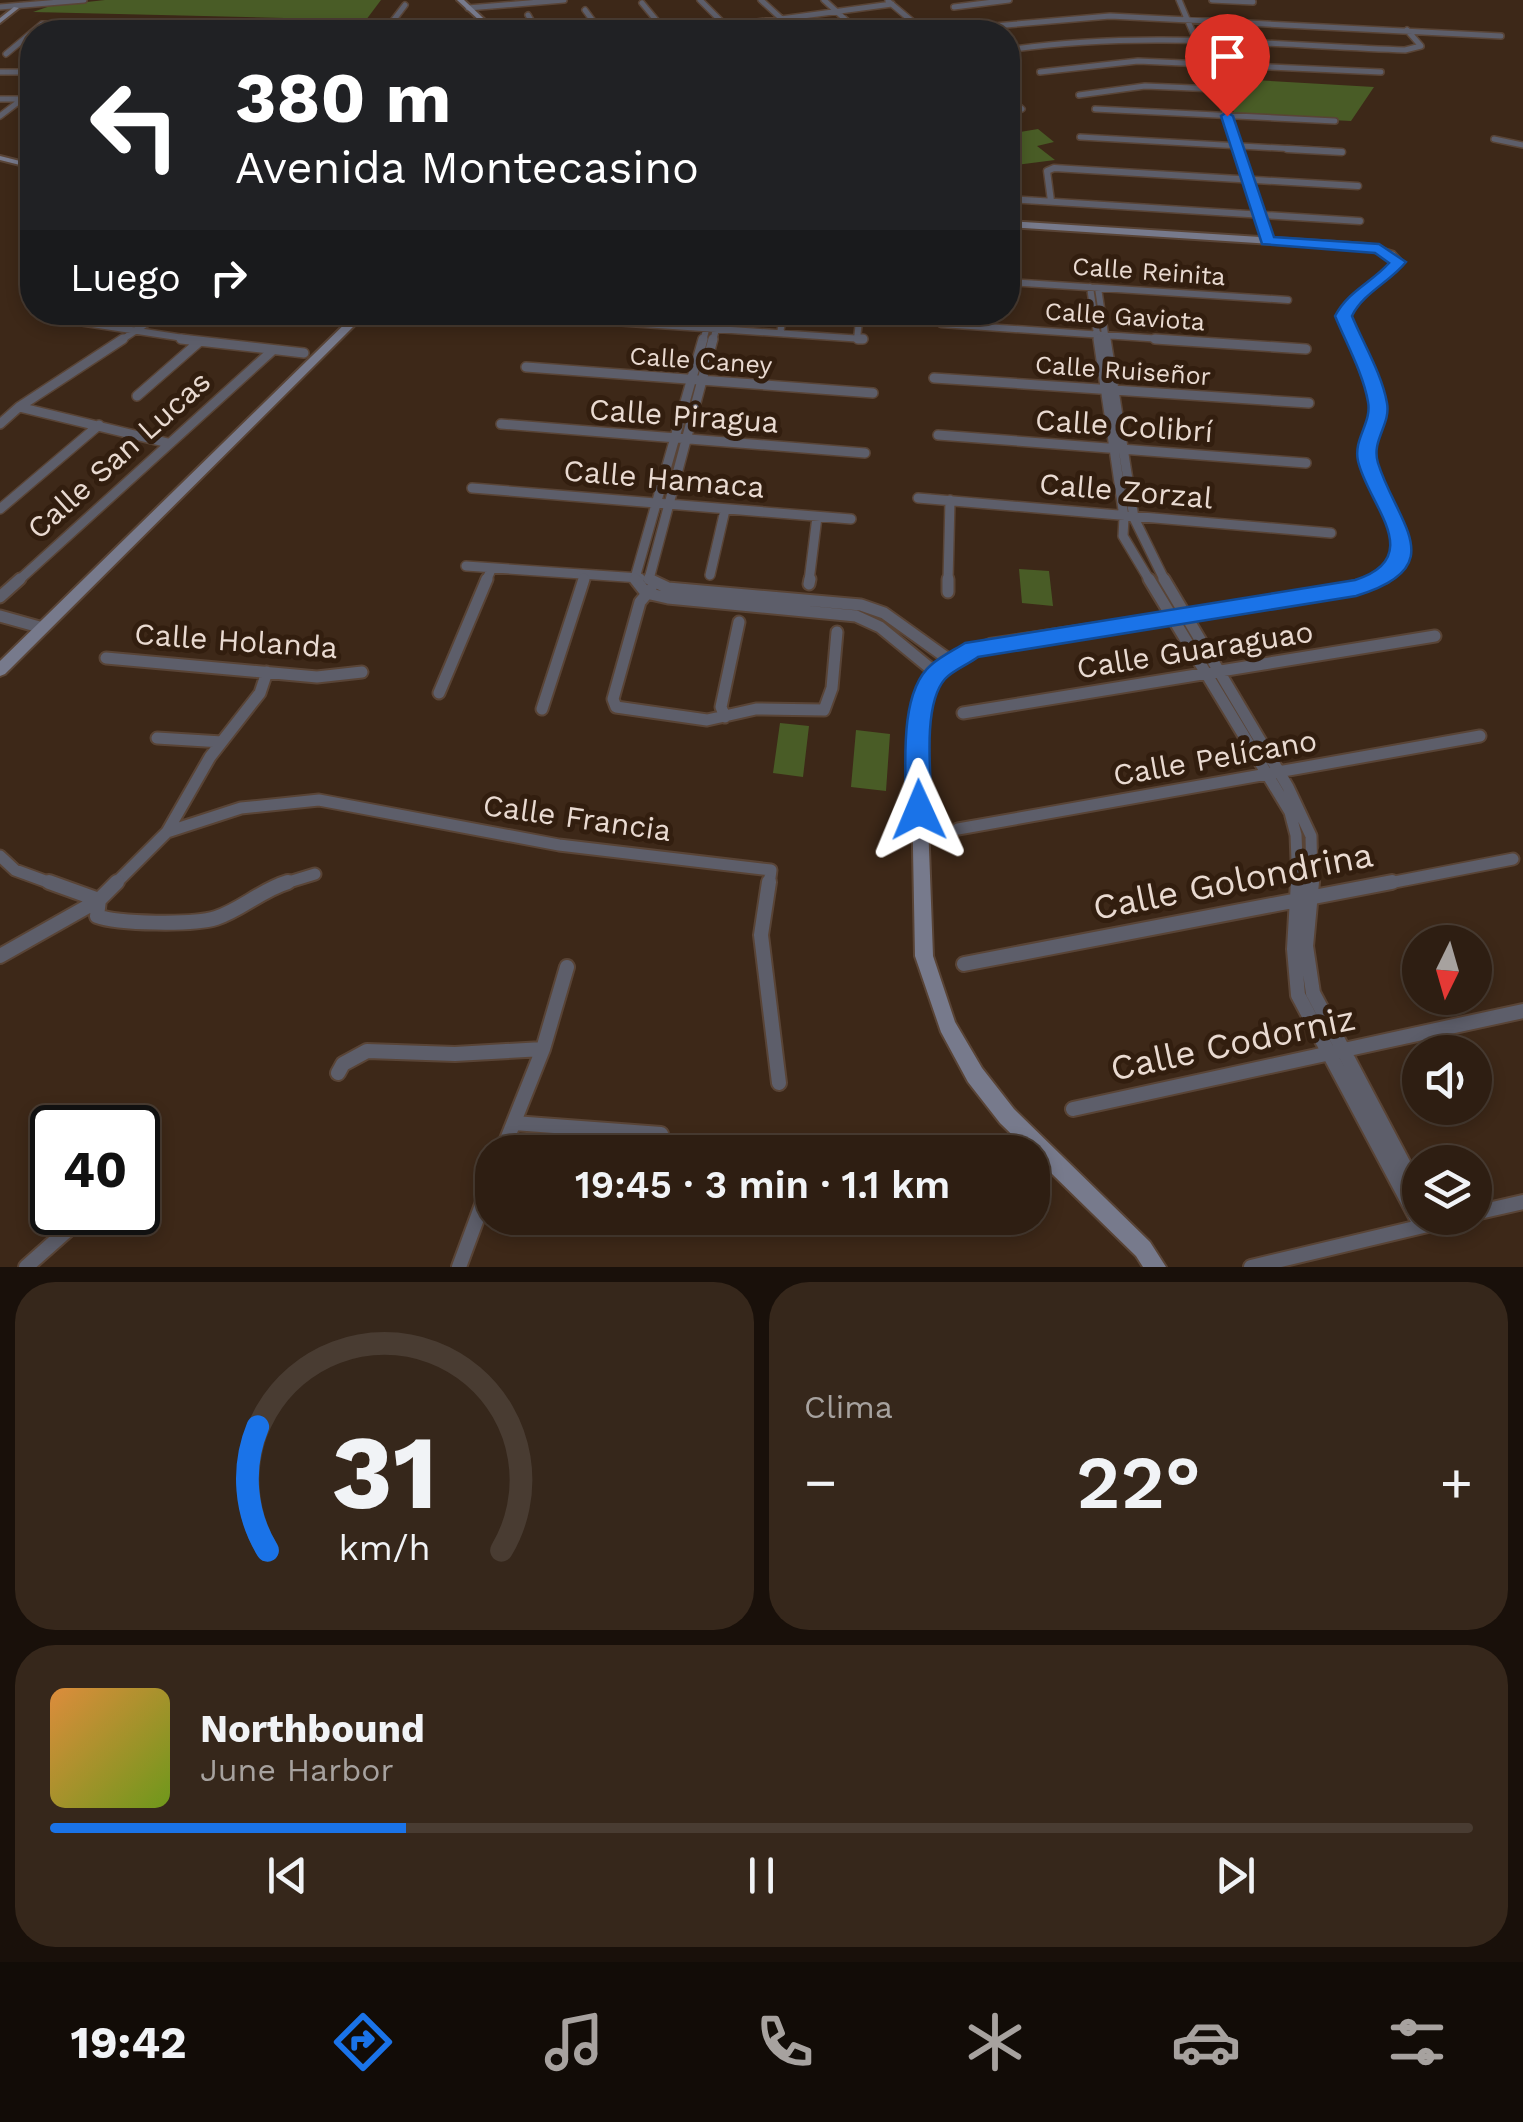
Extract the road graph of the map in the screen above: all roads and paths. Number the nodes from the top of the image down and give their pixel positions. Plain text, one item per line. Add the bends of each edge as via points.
1 (84, 0) edge
2 (460, 0) edge
3 (564, 0) edge
4 (700, 0) edge
5 (761, 0) edge
6 (824, 0) edge
7 (945, 0) edge
8 (1009, 0) edge
9 (1179, 0) edge
10 (1212, 0) edge
11 (1238, 0) edge
12 (1252, 2) edge
13 (642, 3) dead end
14 (891, 3) edge
15 (404, 5) dead end
16 (0, 6) edge
17 (16, 8) junction
18 (468, 8) junction
19 (586, 10) dead end
20 (838, 12) junction
21 (528, 15) dead end
22 (277, 16) dead end
23 (0, 20) edge
24 (273, 20) edge
25 (393, 20) edge
26 (482, 20) edge
27 (531, 20) edge
28 (593, 20) edge
29 (656, 20) edge
30 (720, 20) edge
31 (783, 20) joint
32 (846, 20) edge
33 (911, 20) edge
34 (1186, 20) junction
35 (1020, 25) edge
36 (1407, 30) junction
37 (1501, 36) dead end
38 (1194, 42) junction
39 (20, 43) edge
40 (15, 47) junction
41 (20, 47) edge
42 (1020, 50) edge
43 (6, 54) dead end
44 (1030, 65) dead end
45 (1204, 65) junction
46 (1040, 72) junction
47 (1381, 72) dead end
48 (1047, 77) dead end
49 (1066, 88) dead end
50 (1217, 89) junction
51 (1079, 95) junction
52 (1087, 100) dead end
53 (20, 101) edge
54 (1095, 109) dead end
55 (0, 116) edge
56 (1227, 116) junction
57 (1335, 121) dead end
58 (1080, 137) dead end
59 (1494, 139) dead end
60 (1523, 145) edge
61 (1236, 146) junction
62 (1342, 152) dead end
63 (1246, 179) junction
64 (1358, 186) dead end
65 (1020, 200) edge
66 (1051, 201) junction
67 (1257, 216) junction
68 (1360, 221) dead end
69 (1020, 225) edge
70 (1268, 241) junction
71 (1020, 283) edge
72 (1094, 287) junction
73 (1288, 300) dead end
74 (93, 325) edge
75 (145, 325) edge
76 (350, 325) edge
77 (660, 325) edge
78 (711, 325) edge
79 (782, 325) edge
80 (860, 325) edge
81 (956, 325) edge
82 (711, 329) junction
83 (133, 333) junction
84 (780, 334) junction
85 (1101, 335) junction
86 (199, 342) junction
87 (1306, 349) dead end
88 (273, 350) junction
89 (304, 352) dead end
90 (526, 367) dead end
91 (934, 378) dead end
92 (697, 380) junction
93 (1109, 388) junction
94 (873, 393) dead end
95 (137, 396) dead end
96 (1309, 403) dead end
97 (19, 407) junction
98 (0, 424) edge
99 (500, 424) dead end
100 (98, 426) junction
101 (938, 434) dead end
102 (681, 438) junction
103 (168, 443) junction
104 (1119, 448) junction
105 (865, 453) dead end
106 (1306, 462) dead end
107 (472, 488) dead end
108 (918, 498) dead end
109 (950, 500) junction
110 (662, 504) junction
111 (0, 508) edge
112 (725, 510) junction
113 (817, 516) junction
114 (1129, 517) junction
115 (851, 519) dead end
116 (1331, 533) dead end
117 (466, 566) dead end
118 (491, 570) junction
119 (710, 574) dead end
120 (585, 575) junction
121 (635, 578) junction
122 (809, 584) dead end
123 (650, 586) junction
124 (948, 592) dead end
125 (0, 597) edge
126 (797, 604) junction
127 (0, 616) edge
128 (1178, 616) junction
129 (739, 622) dead end
130 (42, 628) junction
131 (837, 632) dead end
132 (1436, 636) dead end
133 (106, 658) dead end
134 (951, 661) junction
135 (0, 670) edge
136 (267, 672) junction
137 (362, 672) dead end
138 (936, 673) junction
139 (1213, 673) junction
140 (439, 693) dead end
141 (542, 709) dead end
142 (962, 713) dead end
143 (725, 717) junction
144 (1480, 736) dead end
145 (157, 738) dead end
146 (222, 742) junction
147 (1274, 773) junction
148 (958, 828) dead end
149 (167, 832) junction
150 (0, 856) edge
151 (1513, 858) dead end
152 (315, 874) dead end
153 (1304, 897) junction
154 (99, 900) junction
155 (0, 956) edge
156 (964, 964) dead end
157 (567, 967) dead end
158 (1523, 1010) edge
159 (542, 1049) junction
160 (1332, 1051) junction
161 (338, 1073) dead end
162 (780, 1083) dead end
163 (1072, 1109) dead end
164 (514, 1123) junction
165 (661, 1134) dead end
166 (509, 1135) edge
167 (1402, 1166) edge
168 (1402, 1173) edge
169 (1523, 1202) edge
170 (1492, 1209) edge
171 (475, 1222) edge
172 (1402, 1229) edge
173 (62, 1235) edge
174 (26, 1267) edge
175 (458, 1267) edge
176 (1155, 1267) edge
177 (1252, 1267) edge

1 - 17 street
2 - 18 street
3 - 18 street
4 - 30 street
5 - 31 street
6 - 20 street
7 - 8 street via 957,9
9 - 34 street
10 - 11 street
11 - 12 street
13 - 29 street
14 - 20 street
14 - 33 street
15 - 25 street
16 - 17 street
17 - 23 street
18 - 26 street
19 - 28 street
20 - 31 street
20 - 32 street
21 - 27 street
22 - 24 street
34 - 35 street via 1092,16
34 - 36 street
34 - 38 street
36 - 37 street
36 - 38 street via 1422,46
38 - 42 street via 1101,38
38 - 45 street
39 - 40 street
40 - 41 street
40 - 43 street
44 - 46 street
45 - 46 street via 1109,62
45 - 47 street
45 - 50 street
46 - 48 street
49 - 51 street
50 - 51 street via 1145,86
50 - 56 street
51 - 52 street
53 - 55 street
54 - 56 street
56 - 57 street
56 - 61 street
58 - 61 street
59 - 60 street
61 - 62 street
61 - 63 street
63 - 64 street
63 - 66 street via 1054,168 1047,172
63 - 67 street
65 - 66 street
66 - 67 street
67 - 68 street
67 - 70 street
69 - 70 street
70 - 128 street via 1379,248 1398,262 1352,300 1344,316 1378,404 1366,442 1368,461 1402,545 1384,579 1356,588
71 - 72 street, Calle Reinita
72 - 73 street, Calle Reinita
72 - 85 street
74 - 83 street
75 - 83 street
76 - 130 street
77 - 82 street
78 - 82 street
79 - 84 street
80 - 84 street via 860,339
81 - 85 street, Calle Gaviota
82 - 84 street
82 - 92 street
83 - 86 street
83 - 97 street
85 - 87 street, Calle Gaviota
85 - 93 street
86 - 88 street
86 - 95 street
88 - 89 street
88 - 103 street, Calle San Lucas
90 - 92 street, Calle Caney
91 - 93 street, Calle Ruiseñor
92 - 94 street, Calle Caney
92 - 102 street
93 - 96 street, Calle Ruiseñor
93 - 104 street
97 - 98 street
97 - 100 street
99 - 102 street, Calle Piragua
100 - 103 street
100 - 111 street
101 - 104 street, Calle Colibrí
102 - 105 street, Calle Piragua
102 - 110 street
103 - 125 street, Calle San Lucas
104 - 106 street, Calle Colibrí
104 - 114 street
107 - 110 street, Calle Hamaca
108 - 109 street, Calle Zorzal
109 - 114 street, Calle Zorzal
109 - 124 street
110 - 112 street, Calle Hamaca
110 - 121 street
110 - 123 street
112 - 113 street, Calle Hamaca
112 - 119 street
113 - 115 street, Calle Hamaca
113 - 122 street
114 - 116 street, Calle Zorzal
114 - 128 street
114 - 128 street via 1123,536 1128,550
117 - 118 street
118 - 120 street
118 - 140 street
120 - 121 street
120 - 141 street
121 - 123 street
123 - 126 street
123 - 143 street via 640,602 616,706
126 - 134 street via 860,605 884,613
126 - 138 street via 856,616
127 - 130 street
128 - 134 street via 990,644
128 - 139 street
129 - 143 street via 721,707
130 - 135 street
131 - 143 street via 824,710
132 - 139 street, Calle Guaraguao
133 - 136 street, Calle Holanda
134 - 138 street
136 - 137 street, Calle Holanda
136 - 146 street via 260,693
138 - 176 street via 922,702 918,742 920,846 924,956 947,1026 1007,1116
139 - 142 street, Calle Guaraguao
139 - 147 street
144 - 147 street, Calle Pelícano
145 - 146 street
146 - 149 street
147 - 148 street, Calle Pelícano
147 - 153 street via 1300,840
149 - 154 street
149 - 162 street, Calle Francia via 241,808 319,800 559,845 771,870 761,936
150 - 154 street via 15,870
151 - 153 street, Calle Golondrina
152 - 154 street via 264,889 216,918 116,922 97,916
153 - 156 street, Calle Golondrina
153 - 160 street via 1292,965 1298,995
154 - 155 street
157 - 159 street
158 - 160 street, Calle Codorniz
159 - 161 street via 367,1051
159 - 164 street
160 - 163 street, Calle Codorniz
160 - 167 street
160 - 168 street
164 - 165 street
164 - 166 street
169 - 170 street
171 - 175 street
172 - 177 street
173 - 174 street

